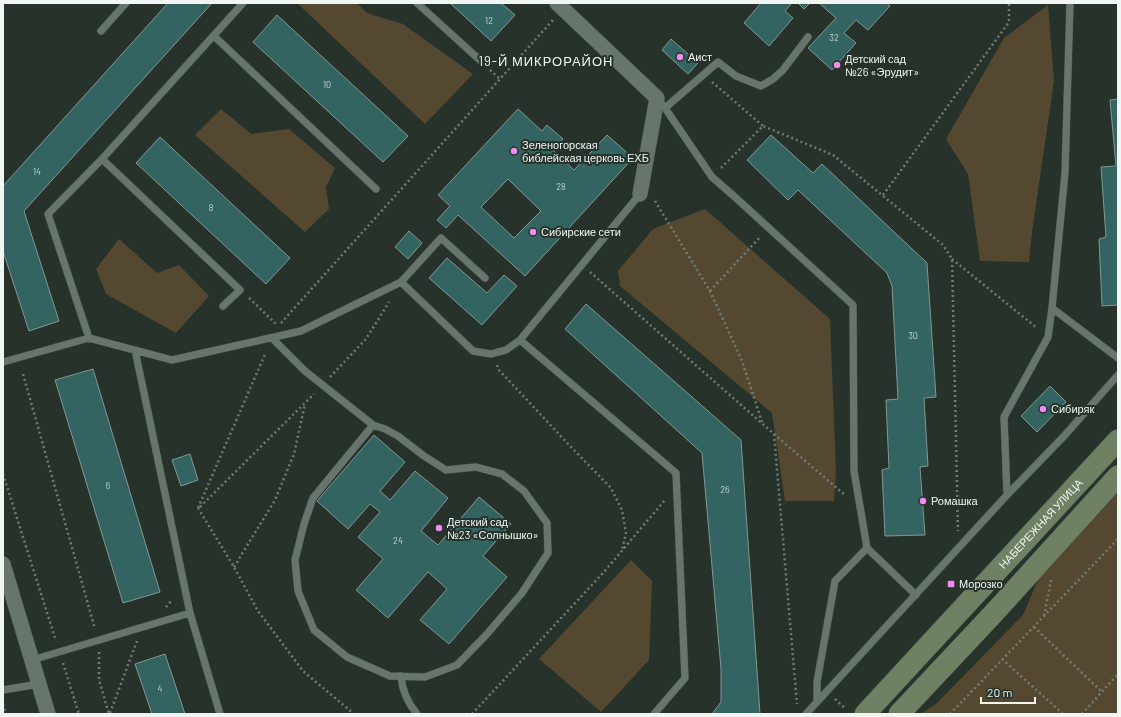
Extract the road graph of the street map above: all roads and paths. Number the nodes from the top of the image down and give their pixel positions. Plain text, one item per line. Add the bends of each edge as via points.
1 (126, 3) edge
2 (243, 3) edge
3 (417, 3) edge
4 (1009, 3) edge
5 (1070, 3) edge
6 (560, 6) edge
7 (101, 30) dead end
8 (214, 36) junction
9 (808, 37) dead end
10 (482, 62) dead end
11 (704, 75) junction
12 (661, 103) junction
13 (763, 126) junction
14 (102, 158) junction
15 (712, 177) junction
16 (642, 188) junction
17 (376, 189) dead end
18 (883, 195) junction
19 (768, 227) junction
20 (952, 259) junction
21 (582, 264) junction
22 (485, 278) dead end
23 (401, 282) junction
24 (240, 290) junction
25 (710, 291) junction
26 (223, 306) dead end
27 (1052, 308) junction
28 (1048, 337) junction
29 (88, 338) junction
30 (272, 338) junction
31 (520, 340) junction
32 (135, 350) junction
33 (491, 354) junction
34 (1118, 358) edge
35 (3, 362) edge
36 (23, 374) dead end
37 (1118, 376) edge
38 (322, 385) junction
39 (305, 404) junction
40 (762, 423) junction
41 (372, 425) junction
42 (774, 434) junction
43 (1118, 440) edge
44 (3, 474) edge
45 (1118, 476) edge
46 (676, 486) junction
47 (1007, 495) junction
48 (198, 508) junction
49 (860, 508) junction
50 (958, 531) dead end
51 (1118, 538) edge
52 (867, 548) junction
53 (622, 551) junction
54 (3, 564) edge
55 (234, 567) junction
56 (1052, 576) dead end
57 (916, 595) junction
58 (172, 600) dead end
59 (190, 613) junction
60 (1044, 617) junction
61 (150, 624) junction
62 (1034, 627) junction
63 (98, 640) junction
64 (60, 652) junction
65 (1002, 659) junction
66 (32, 660) junction
67 (1118, 674) edge
68 (401, 676) junction
69 (39, 684) junction
70 (3, 690) edge
71 (1102, 692) junction
72 (817, 702) junction
73 (3, 704) edge
74 (797, 704) dead end
75 (6, 714) edge
76 (48, 714) edge
77 (78, 714) edge
78 (109, 714) edge
79 (220, 714) edge
80 (354, 714) edge
81 (417, 714) edge
82 (472, 714) edge
83 (654, 714) edge
84 (806, 714) edge
85 (866, 714) edge
86 (899, 714) edge
87 (950, 714) edge
88 (1063, 714) edge
89 (1082, 714) edge

1 - 7 lane
2 - 8 lane
3 - 10 lane
4 - 18 path via 1009,22
5 - 27 lane via 1065,174
6 - 12 street
6 - 24 path via 278,326
8 - 14 lane
8 - 17 lane
9 - 11 lane via 783,70 773,80 761,86 736,76 718,62
11 - 12 lane
11 - 13 path
12 - 15 lane
12 - 16 street
13 - 15 path
13 - 18 path via 833,155
14 - 24 lane
14 - 29 lane via 48,214
15 - 19 lane
16 - 21 lane
16 - 25 path via 660,207
18 - 20 path via 943,245
19 - 25 path
19 - 49 lane via 853,305 854,471
20 - 28 path
20 - 50 path
21 - 31 lane
21 - 40 path
22 - 23 lane via 441,238
23 - 30 lane via 301,331
23 - 33 lane via 473,351
23 - 38 path via 366,339
24 - 26 lane
25 - 40 path via 742,361
27 - 28 lane
27 - 34 lane
28 - 47 lane via 1004,417
29 - 32 lane
29 - 35 lane
30 - 32 lane via 172,360
30 - 38 lane
30 - 48 path
31 - 33 lane via 506,350
31 - 46 lane via 676,473
32 - 59 lane
33 - 53 path via 499,370 611,488 622,510 626,534
36 - 63 path
37 - 47 lane via 1066,435
38 - 39 path
38 - 41 lane
39 - 48 path
39 - 55 path via 294,454 286,474 274,500
40 - 42 path
41 - 68 lane via 313,498 296,560 298,591 314,630 347,657 390,676
41 - 68 lane via 398,436 446,470 476,468 502,474 524,491 547,523 548,553 522,593 457,665 425,677
42 - 49 path
42 - 74 path
43 - 85 main road, НАБЕРЕЖНАЯ УЛИЦА
44 - 64 path
45 - 86 main road
46 - 53 path
46 - 83 lane via 685,678
47 - 57 lane
48 - 55 path
49 - 52 lane
51 - 60 path
52 - 57 lane
52 - 72 lane via 835,581 817,682
53 - 82 path
54 - 66 street
55 - 80 path via 258,611 303,671
56 - 60 path
57 - 72 lane
58 - 61 path
59 - 61 lane
59 - 79 lane
60 - 62 path
61 - 63 lane
61 - 78 path via 139,636
62 - 65 path
62 - 71 path
63 - 64 lane
63 - 78 path via 99,680
64 - 66 lane
64 - 77 path
65 - 87 path
65 - 88 path
66 - 69 street
67 - 71 path
68 - 81 lane via 401,688 409,705
69 - 70 lane
69 - 76 street
71 - 89 path
72 - 84 lane
73 - 75 path

